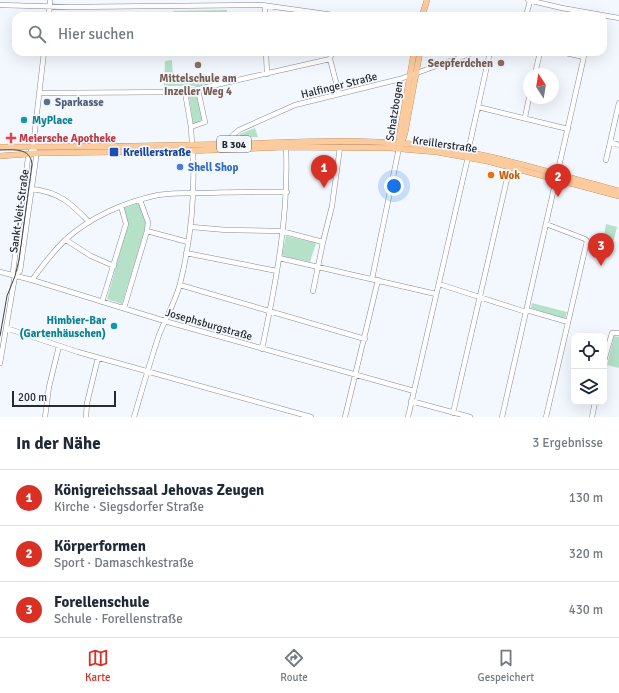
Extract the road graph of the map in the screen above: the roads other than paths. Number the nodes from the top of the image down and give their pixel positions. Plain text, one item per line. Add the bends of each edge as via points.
1 (50, 0) edge
2 (427, 0) edge
3 (529, 0) edge
4 (203, 2) edge
5 (0, 5) edge
6 (50, 6) junction
7 (265, 6) junction
8 (49, 12) edge
9 (265, 12) edge
10 (310, 12) edge
11 (423, 12) edge
12 (426, 12) edge
13 (527, 12) edge
14 (580, 12) edge
15 (607, 17) edge
16 (619, 18) edge
17 (44, 56) edge
18 (266, 56) edge
19 (331, 56) edge
20 (413, 56) edge
21 (419, 56) edge
22 (464, 56) edge
23 (489, 56) edge
24 (539, 56) edge
25 (585, 56) edge
26 (330, 59) junction
27 (536, 68) edge
28 (267, 74) junction
29 (416, 74) junction
30 (410, 76) junction
31 (198, 90) junction
32 (186, 92) junction
33 (40, 93) junction
34 (339, 94) junction
35 (619, 103) edge
36 (528, 104) edge
37 (478, 107) junction
38 (525, 117) junction
39 (191, 127) junction
40 (568, 129) junction
41 (610, 142) junction
42 (400, 145) junction
43 (619, 145) edge
44 (233, 146) junction
45 (0, 147) edge
46 (33, 147) junction
47 (286, 147) junction
48 (340, 147) junction
49 (192, 148) junction
50 (36, 154) junction
51 (29, 155) junction
52 (468, 155) junction
53 (0, 156) edge
54 (606, 160) dead end
55 (510, 166) junction
56 (557, 177) junction
57 (32, 188) junction
58 (619, 191) edge
59 (287, 192) junction
60 (194, 193) junction
61 (619, 196) edge
62 (140, 200) junction
63 (121, 206) junction
64 (89, 222) junction
65 (546, 224) junction
66 (192, 227) junction
67 (147, 230) junction
68 (284, 232) junction
69 (66, 240) junction
70 (188, 242) junction
71 (323, 242) junction
72 (186, 253) junction
73 (279, 258) junction
74 (114, 266) junction
75 (317, 266) junction
76 (277, 271) junction
77 (0, 272) edge
78 (15, 276) junction
79 (372, 279) junction
80 (32, 280) junction
81 (378, 280) junction
82 (439, 284) junction
83 (180, 285) junction
84 (313, 291) dead end
85 (436, 294) junction
86 (480, 297) junction
87 (102, 302) junction
88 (124, 308) junction
89 (270, 311) junction
90 (526, 311) junction
91 (165, 321) junction
92 (568, 322) junction
93 (6, 328) junction
94 (619, 333) edge
95 (365, 339) junction
96 (59, 346) junction
97 (262, 349) junction
98 (607, 350) edge
99 (0, 357) edge
100 (98, 358) junction
101 (0, 363) edge
102 (148, 372) junction
103 (356, 375) junction
104 (414, 391) junction
105 (411, 401) junction
106 (594, 405) edge
107 (455, 414) edge
108 (45, 417) edge
109 (86, 417) edge
110 (134, 417) edge
111 (311, 417) edge
112 (345, 417) edge
113 (408, 417) edge
114 (470, 417) edge
115 (502, 417) edge
116 (546, 417) edge
117 (592, 417) edge

1 - 6 street
2 - 11 main road
2 - 12 main road
3 - 13 street
3 - 14 street
4 - 6 street
4 - 7 street
5 - 6 street
6 - 8 street
7 - 9 street
7 - 10 street
15 - 16 street
17 - 33 street, Sankt-Veit-Straße
18 - 28 street
19 - 26 street
20 - 30 main road, Schatzbogen
21 - 29 main road, Schatzbogen
22 - 29 street, Halfinger Straße
23 - 37 street
24 - 27 street
25 - 40 street
26 - 28 street
26 - 34 street
28 - 31 street
29 - 30 street, Halfinger Straße
29 - 42 main road, Schatzbogen via 405,133
30 - 34 street, Halfinger Straße
30 - 42 main road, Schatzbogen
31 - 32 street
31 - 39 street via 205,122
32 - 33 street
32 - 39 street
33 - 46 street, Sankt-Veit-Straße
34 - 44 street, Halfinger Straße via 296,105 241,129 234,134
35 - 41 street
36 - 38 street
37 - 38 street
37 - 52 street
38 - 40 street
39 - 49 street
40 - 56 street
41 - 43 street
41 - 54 street
42 - 44 main road, Kreillerstraße / B 304 via 340,142
42 - 48 main road, Kreillerstraße / B 304
42 - 52 main road, Kreillerstraße / B 304
42 - 79 street
44 - 47 main road, Kreillerstraße / B 304
44 - 49 main road, Kreillerstraße / B 304
45 - 46 main road, Kreillerstraße / B 304
46 - 49 main road, Kreillerstraße / B 304
46 - 50 street, Sankt-Veit-Straße
46 - 51 street, Sankt-Veit-Straße
47 - 48 main road, Kreillerstraße / B 304
47 - 59 street
48 - 71 street via 332,206
49 - 50 main road, Kreillerstraße / B 304
49 - 60 street
50 - 51 main road, Kreillerstraße / B 304
50 - 57 street, Sankt-Veit-Straße
51 - 53 main road, Kreillerstraße / B 304
51 - 78 street, Sankt-Veit-Straße via 13,272
52 - 55 main road, Kreillerstraße / B 304
52 - 56 main road, Kreillerstraße / B 304 via 511,162
52 - 82 street
55 - 56 main road, Kreillerstraße / B 304
55 - 86 street
56 - 58 main road, Kreillerstraße / B 304
56 - 61 main road, Kreillerstraße / B 304
56 - 65 street
57 - 64 street via 56,194 78,209
57 - 78 street, Sankt-Veit-Straße via 20,270
59 - 60 street
59 - 68 street
60 - 62 street via 160,195
60 - 66 street
62 - 63 street
62 - 67 street via 148,222
63 - 64 street
63 - 74 street via 126,224
64 - 69 street
65 - 90 street
65 - 92 street via 586,240
66 - 68 street
66 - 70 street
67 - 70 street
67 - 88 street
68 - 71 street
68 - 73 street
69 - 74 street via 91,256
69 - 80 street
70 - 72 street
71 - 75 street
72 - 76 street
72 - 83 street
73 - 75 street
73 - 76 street
74 - 87 street
75 - 79 street
75 - 84 street
76 - 89 street
77 - 78 street, Josephsburgstraße
78 - 80 street, Josephsburgstraße
78 - 93 street, Sankt-Veit-Straße
79 - 81 street
80 - 87 street, Josephsburgstraße
81 - 85 street
81 - 95 street
82 - 85 street
82 - 86 street
83 - 89 street
83 - 91 street
85 - 104 street
86 - 90 street
86 - 107 street
87 - 88 street, Josephsburgstraße
88 - 91 street, Josephsburgstraße
89 - 95 street
89 - 97 street
90 - 92 street
90 - 115 street
91 - 97 street, Josephsburgstraße
91 - 102 street
92 - 116 street
93 - 96 street
93 - 99 street, Sankt-Veit-Straße
94 - 98 street via 612,333
95 - 103 street
96 - 100 street
96 - 108 street
97 - 103 street, Josephsburgstraße
99 - 101 street, Sankt-Veit-Straße
100 - 102 street
100 - 109 street
102 - 110 street
102 - 111 street
103 - 104 street, Josephsburgstraße
103 - 112 street
104 - 105 street
105 - 107 street
105 - 113 street
106 - 117 street
107 - 114 street

